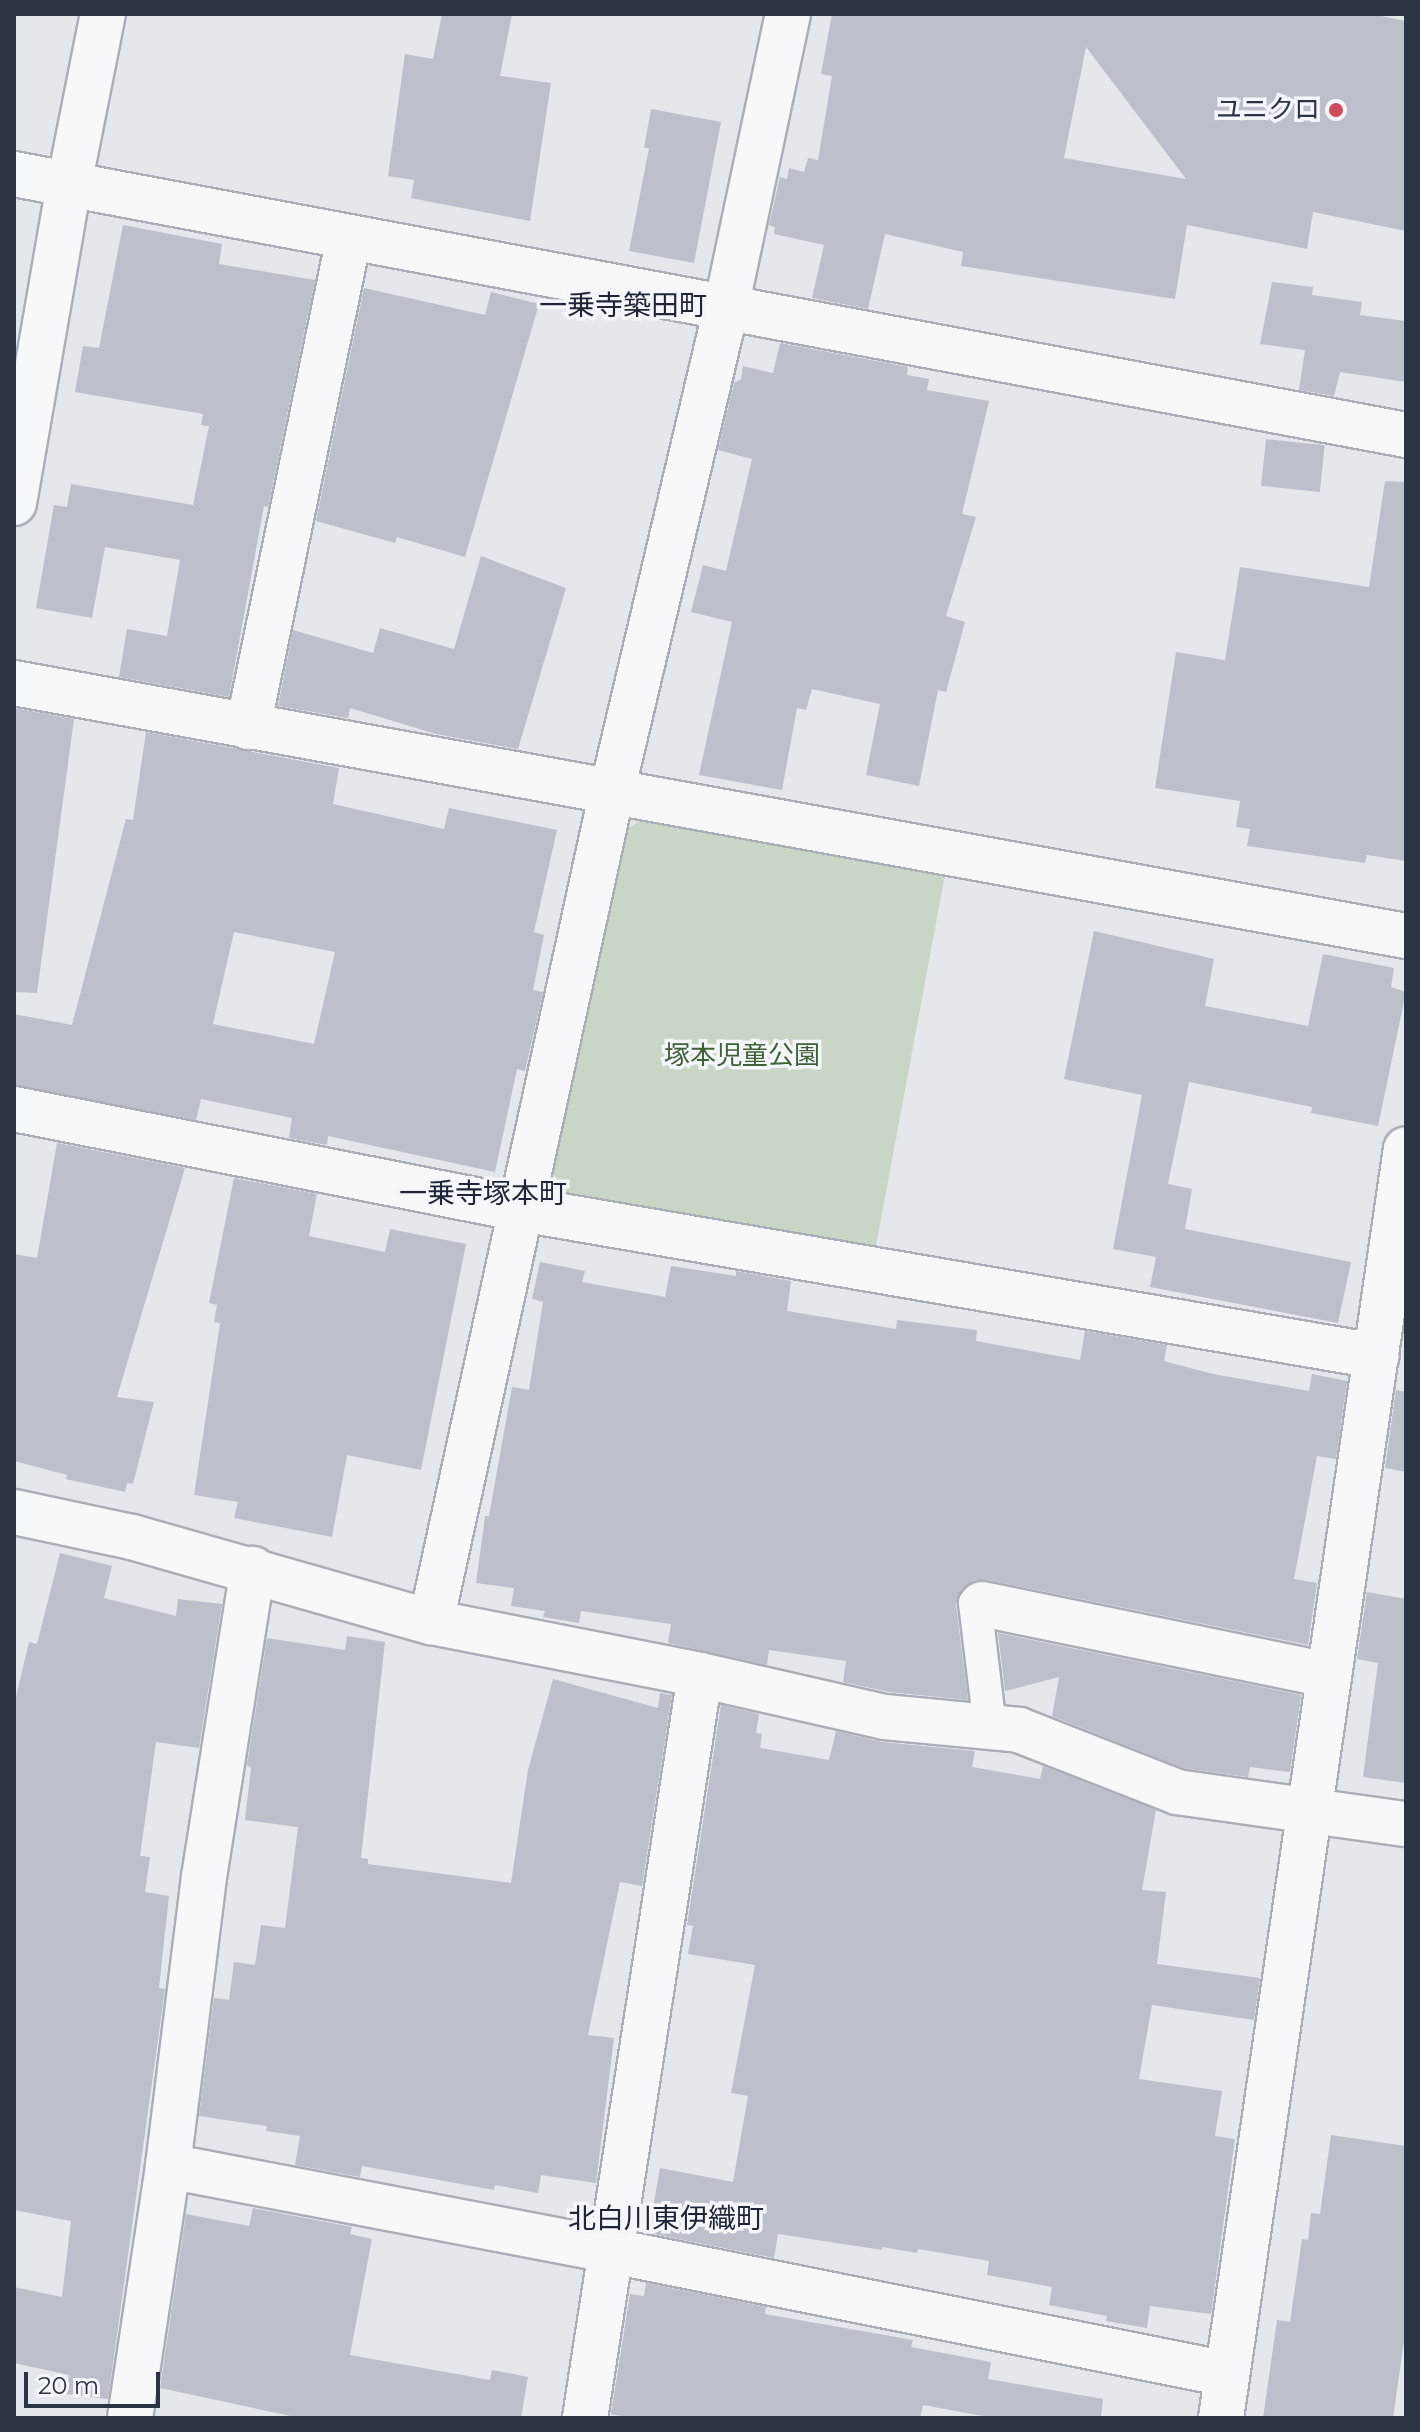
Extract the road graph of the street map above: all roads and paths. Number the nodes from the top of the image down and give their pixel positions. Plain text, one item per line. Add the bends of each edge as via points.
1 (103, 14) edge
2 (788, 14) edge
3 (14, 174) edge
4 (69, 185) junction
5 (349, 237) junction
6 (726, 308) junction
7 (1406, 435) edge
8 (14, 503) edge
9 (14, 683) edge
10 (248, 727) junction
11 (612, 791) junction
12 (1406, 936) edge
13 (14, 1109) edge
14 (1406, 1149) edge
15 (521, 1209) junction
16 (1376, 1356) junction
17 (14, 1512) edge
18 (253, 1569) junction
19 (982, 1604) joint
20 (431, 1622) junction
21 (700, 1675) junction
22 (1329, 1675) junction
23 (990, 1727) junction
24 (1310, 1810) junction
25 (1406, 1824) edge
26 (168, 2166) junction
27 (612, 2251) junction
28 (1227, 2374) junction
29 (130, 2418) edge
30 (585, 2418) edge
31 (1221, 2418) edge

1 - 4 street
2 - 6 street
3 - 4 street
4 - 5 street
4 - 8 street
5 - 6 street
5 - 10 street
6 - 7 street
6 - 11 street
9 - 10 street
10 - 11 street
11 - 12 street
11 - 15 street
13 - 15 street
14 - 16 street
15 - 16 street
15 - 20 street
16 - 22 street
17 - 18 street
18 - 20 street
18 - 26 street via 204,1877
19 - 22 street
19 - 23 street via 975,1603
20 - 21 street
21 - 23 street via 885,1717
21 - 27 street
22 - 24 street
23 - 24 street via 1019,1730 1177,1792
24 - 25 street
24 - 28 street
26 - 27 street
26 - 29 street
27 - 28 street
27 - 30 street
28 - 31 street

